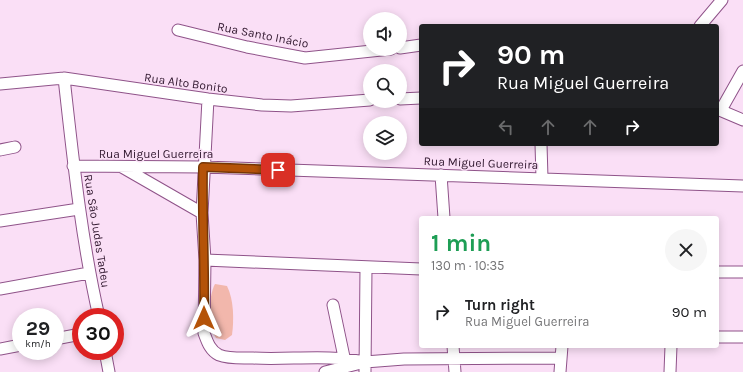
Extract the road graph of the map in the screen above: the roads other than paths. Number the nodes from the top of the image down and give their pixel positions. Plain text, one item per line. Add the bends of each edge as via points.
1 (722, 0) edge
2 (702, 24) edge
3 (178, 30) dead end
4 (419, 45) edge
5 (407, 47) edge
6 (363, 52) edge
7 (743, 71) edge
8 (64, 78) junction
9 (0, 84) edge
10 (419, 98) edge
11 (208, 99) junction
12 (407, 99) edge
13 (363, 100) edge
14 (719, 110) edge
15 (743, 120) edge
16 (541, 146) edge
17 (16, 147) dead end
18 (0, 150) edge
19 (73, 166) junction
20 (122, 167) junction
21 (203, 167) junction
22 (441, 175) junction
23 (542, 178) junction
24 (743, 186) edge
25 (79, 209) junction
26 (202, 213) junction
27 (444, 216) edge
28 (0, 221) edge
29 (205, 260) junction
30 (366, 268) junction
31 (419, 269) edge
32 (719, 272) edge
33 (743, 272) edge
34 (89, 273) junction
35 (0, 289) edge
36 (333, 306) dead end
37 (97, 308) edge
38 (743, 337) edge
39 (719, 338) edge
40 (12, 347) edge
41 (562, 348) edge
42 (671, 348) edge
43 (0, 349) edge
44 (453, 352) edge
45 (344, 357) junction
46 (561, 358) junction
47 (107, 360) edge
48 (365, 367) edge
49 (109, 372) edge
50 (326, 372) edge
51 (455, 372) edge
52 (560, 372) edge
53 (670, 372) edge

1 - 2 street
3 - 6 street, Rua Santo Inácio via 305,58
4 - 5 street
7 - 14 street
8 - 9 street, Rua Alto Bonito
8 - 11 street, Rua Alto Bonito
8 - 19 street, Rua São Judas Tadeu
10 - 12 street
11 - 13 street, Rua Alto Bonito via 270,106
11 - 21 street
14 - 15 street
16 - 23 street
17 - 18 street
19 - 20 street, Rua Miguel Guerreira
19 - 25 street, Rua São Judas Tadeu
20 - 21 street, Rua Miguel Guerreira
20 - 26 street
21 - 22 street, Rua Miguel Guerreira
21 - 26 street
22 - 23 street, Rua Miguel Guerreira
22 - 27 street
23 - 24 street, Rua Miguel Guerreira
25 - 28 street
25 - 34 street, Rua São Judas Tadeu
26 - 29 street
29 - 30 street
29 - 45 street via 204,333 207,342 218,355 283,359
30 - 31 street
30 - 48 street
32 - 33 street
34 - 35 street
34 - 37 street, Rua São Judas Tadeu
36 - 45 street
38 - 39 street
40 - 43 street
41 - 46 street
42 - 53 street
44 - 46 street
44 - 48 street
44 - 51 street
45 - 48 street
46 - 52 street
47 - 49 street
48 - 50 street

